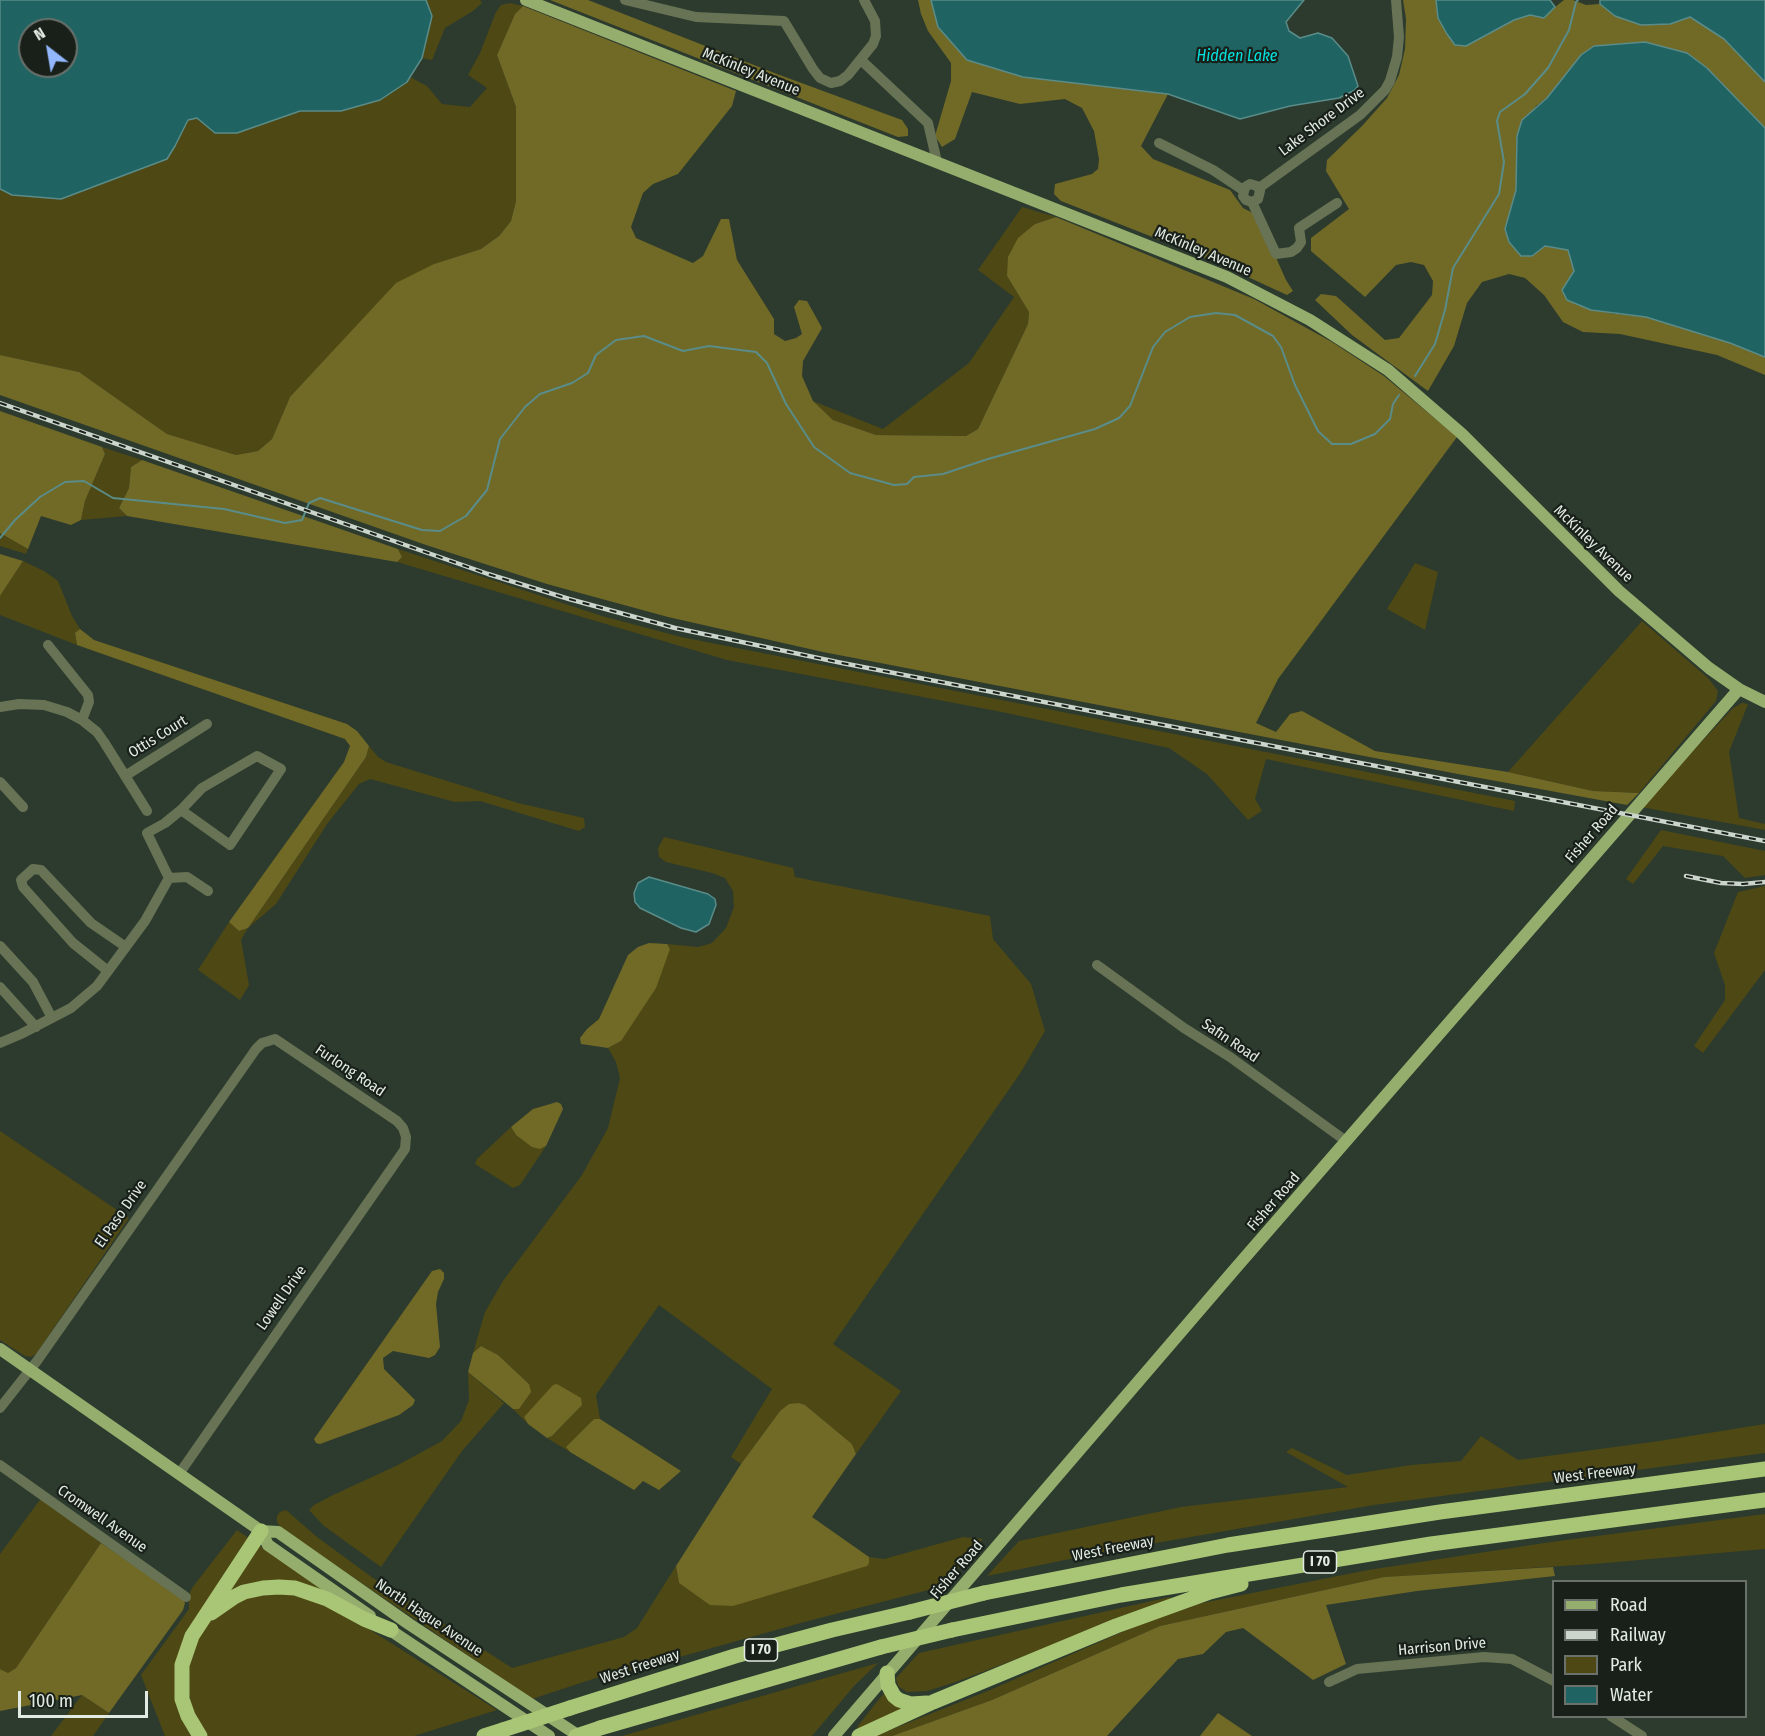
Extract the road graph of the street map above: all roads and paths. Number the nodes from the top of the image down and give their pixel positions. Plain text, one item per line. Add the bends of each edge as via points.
1 (526, 0) edge
2 (625, 0) edge
3 (864, 0) edge
4 (1396, 0) edge
5 (861, 60) junction
6 (1159, 143) dead end
7 (937, 162) junction
8 (1259, 188) junction
9 (1243, 189) junction
10 (1252, 202) junction
11 (1337, 203) dead end
12 (48, 645) dead end
13 (1738, 689) junction
14 (1765, 702) edge
15 (0, 707) edge
16 (82, 720) junction
17 (207, 724) dead end
18 (125, 776) junction
19 (0, 782) edge
20 (22, 807) dead end
21 (181, 810) junction
22 (147, 811) dead end
23 (169, 878) junction
24 (208, 891) dead end
25 (0, 946) edge
26 (126, 947) junction
27 (1097, 965) dead end
28 (108, 971) junction
29 (0, 987) edge
30 (52, 1018) junction
31 (36, 1027) junction
32 (268, 1040) joint
33 (0, 1043) edge
34 (406, 1137) joint
35 (1346, 1141) junction
36 (0, 1349) edge
37 (29, 1370) junction
38 (0, 1408) edge
39 (0, 1465) edge
40 (1765, 1469) edge
41 (178, 1474) junction
42 (1765, 1500) edge
43 (261, 1531) junction
44 (1368, 1554) junction
45 (186, 1597) dead end
46 (200, 1623) junction
47 (391, 1630) junction
48 (887, 1673) junction
49 (1552, 1680) edge
50 (1329, 1682) dead end
51 (933, 1702) junction
52 (1614, 1718) edge
53 (200, 1736) edge
54 (484, 1736) edge
55 (549, 1736) edge
56 (578, 1736) edge
57 (834, 1736) edge
58 (859, 1736) edge
59 (1642, 1736) edge

1 - 7 main road, McKinley Avenue
2 - 5 street via 696,17 784,21 813,69 831,83 848,75
3 - 5 street via 875,21 876,36
4 - 8 street, Lake Shore Drive via 1397,57 1385,90 1360,115
5 - 7 street via 928,123
6 - 9 street
7 - 13 main road, McKinley Avenue via 1227,277 1348,343 1388,370 1462,434 1619,591
8 - 9 street via 1250,184
8 - 10 street, Lake Shore Drive via 1259,197
9 - 10 street via 1244,198
10 - 11 street via 1276,254 1297,248 1301,242 1299,228
12 - 16 street via 88,695
13 - 14 main road, McKinley Avenue
13 - 35 main road, Fisher Road
15 - 16 street via 44,705
16 - 18 street via 101,737
17 - 18 street, Ottis Court
18 - 22 street
19 - 20 street
21 - 21 street via 202,788 257,756 280,769 230,844
21 - 23 street via 147,833
23 - 24 street via 187,877
23 - 26 street
25 - 30 street via 33,982
26 - 28 street
26 - 28 street via 92,923 41,870 33,869 21,880 23,888 73,943
27 - 35 street, Safin Road
28 - 30 street via 81,1000
29 - 31 street
30 - 31 street
31 - 33 street
32 - 34 street, Furlong Road via 281,1042 397,1121
32 - 37 street, El Paso Drive via 250,1058
34 - 41 street, Lowell Drive via 405,1149
35 - 48 main road, Fisher Road
36 - 37 main road, North Hague Avenue
37 - 38 street, El Paso Drive
37 - 41 main road, North Hague Avenue
39 - 45 street, Cromwell Avenue
40 - 54 highway, West Freeway / I 70, bridge via 1228,1545 984,1593 735,1656
41 - 43 main road, North Hague Avenue
42 - 44 highway, I 70
43 - 46 highway
43 - 47 main road, North Hague Avenue via 268,1545
43 - 56 main road, North Hague Avenue via 278,1532
44 - 51 highway via 1210,1592 1116,1626
44 - 56 highway, I 70, bridge via 1121,1594 952,1630 881,1647
46 - 47 highway via 234,1597 279,1587 327,1599
46 - 53 highway via 186,1650 181,1680 182,1699
47 - 55 main road, North Hague Avenue
48 - 51 highway via 888,1685 899,1700 911,1704
48 - 57 main road, Fisher Road
49 - 50 street, Harrison Drive via 1512,1659 1484,1657 1357,1670
51 - 58 highway
52 - 59 street

